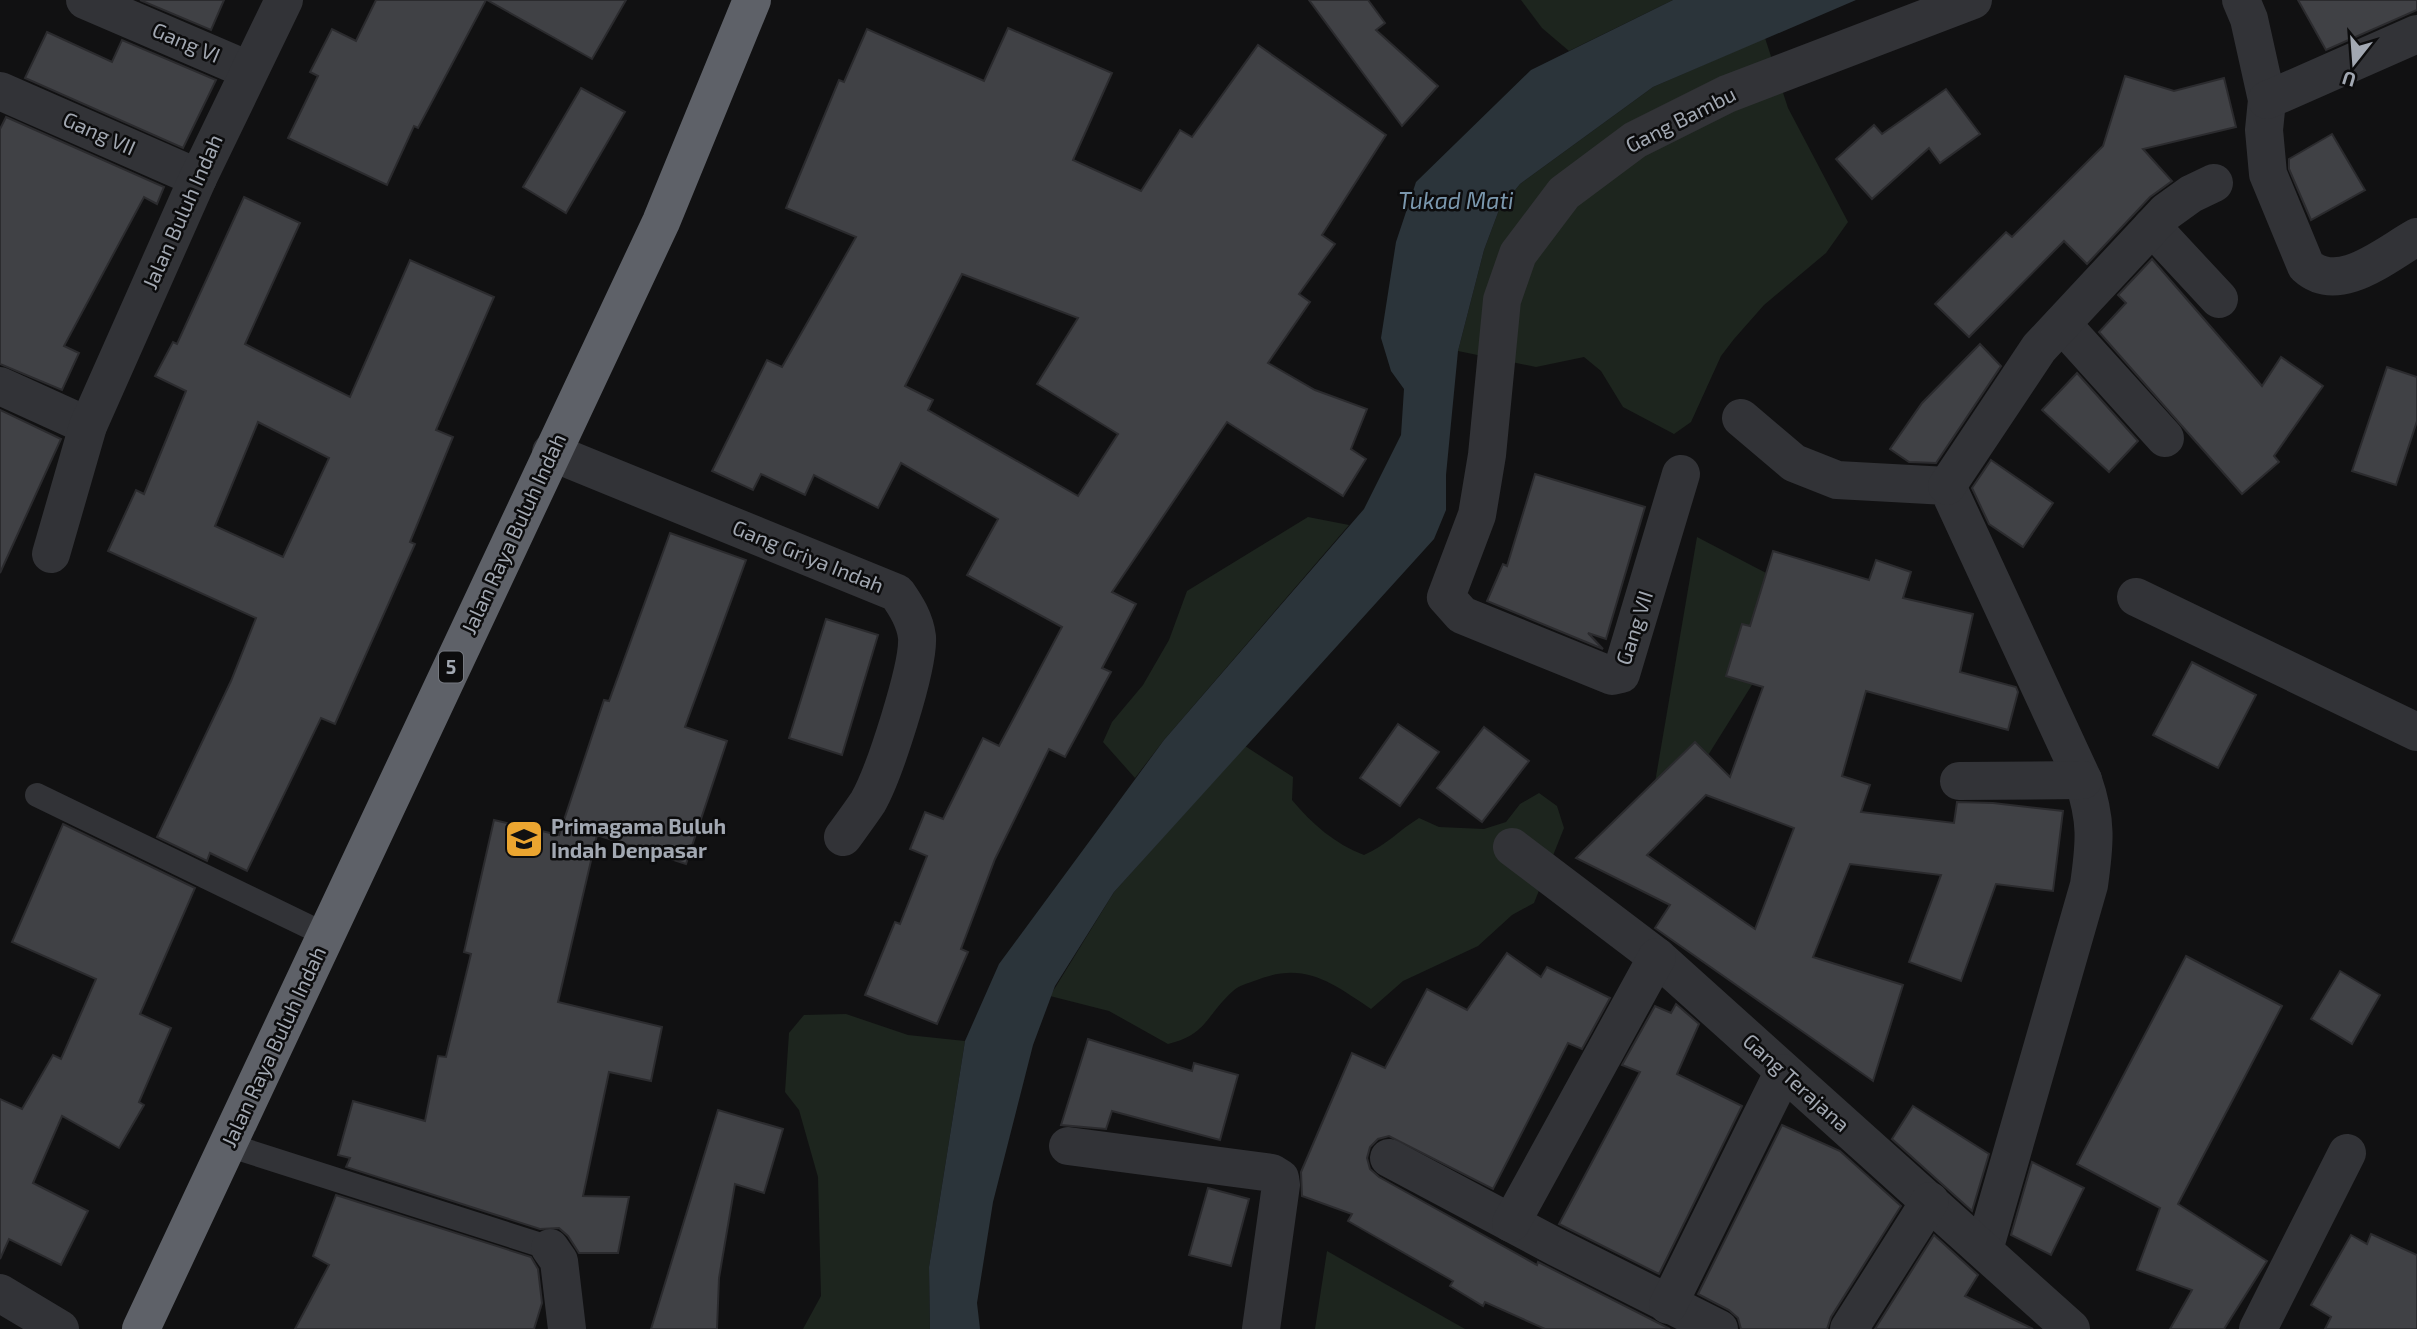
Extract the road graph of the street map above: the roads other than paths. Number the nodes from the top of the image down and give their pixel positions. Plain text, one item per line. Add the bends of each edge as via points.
1 (85, 0) edge
2 (284, 0) edge
3 (752, 0) edge
4 (1973, 0) edge
5 (2241, 0) edge
6 (2417, 34) edge
7 (248, 70) junction
8 (0, 91) edge
9 (2267, 100) junction
10 (198, 178) junction
11 (2214, 183) dead end
12 (2152, 228) junction
13 (2417, 237) edge
14 (2219, 299) dead end
15 (2062, 324) junction
16 (0, 386) edge
17 (1741, 418) dead end
18 (88, 426) junction
19 (2165, 438) dead end
20 (551, 452) junction
21 (1681, 474) dead end
22 (1947, 486) junction
23 (51, 554) dead end
24 (1446, 597) joint
25 (2136, 597) dead end
26 (2417, 732) edge
27 (2083, 780) junction
28 (1959, 781) dead end
29 (37, 795) dead end
30 (843, 837) dead end
31 (1512, 847) dead end
32 (326, 935) junction
33 (1657, 957) junction
34 (1783, 1073) junction
35 (228, 1145) junction
36 (1068, 1146) dead end
37 (2347, 1153) dead end
38 (1389, 1158) dead end
39 (1930, 1202) junction
40 (1510, 1223) junction
41 (550, 1248) joint
42 (1984, 1250) junction
43 (0, 1293) edge
44 (1668, 1305) junction
45 (147, 1326) edge
46 (61, 1329) edge
47 (567, 1329) edge
48 (1261, 1329) edge
49 (1719, 1329) edge
50 (1849, 1329) edge
51 (2071, 1329) edge
52 (2258, 1329) edge

1 - 7 street, Gang VI
2 - 7 street, Jalan Buluh Indah
3 - 20 highway, Jalan Raya Buluh Indah / 5 via 662,222
4 - 24 street, Gang Bambu via 1727,94 1635,140 1564,193 1518,254 1503,300 1488,455 1477,514
5 - 9 street
6 - 9 street
7 - 10 street, Jalan Buluh Indah
8 - 10 street, Gang VII
9 - 13 street via 2268,174 2306,265 2314,273 2342,277
10 - 18 street, Jalan Buluh Indah
11 - 12 street via 2191,194
12 - 14 street
12 - 15 street
15 - 19 street
15 - 22 street via 2039,348
16 - 18 street
17 - 22 street via 1794,463 1837,480
18 - 23 street, Jalan Buluh Indah
20 - 30 street, Gang Griya Indah via 897,593 909,611 916,636 914,663 879,778
20 - 32 highway, Jalan Raya Buluh Indah / 5
21 - 24 street, Gang VII via 1621,674 1612,677 1473,620 1454,609
22 - 27 street
25 - 26 street
27 - 28 street
27 - 42 street via 2093,809 2096,841 2089,885
29 - 32 lane
31 - 33 street, Gang Terajana
32 - 35 highway, Jalan Raya Buluh Indah / 5
33 - 34 street, Gang Terajana
33 - 40 street
34 - 39 street, Gang Terajana
34 - 44 street
35 - 41 lane
35 - 45 highway, Jalan Raya Buluh Indah / 5
36 - 48 street via 1272,1173 1280,1178
37 - 52 street
38 - 40 street
39 - 42 street, Gang Terajana
39 - 50 street
40 - 44 street
41 - 47 street via 559,1261
42 - 51 street, Gang Terajana
43 - 46 street
44 - 49 street

